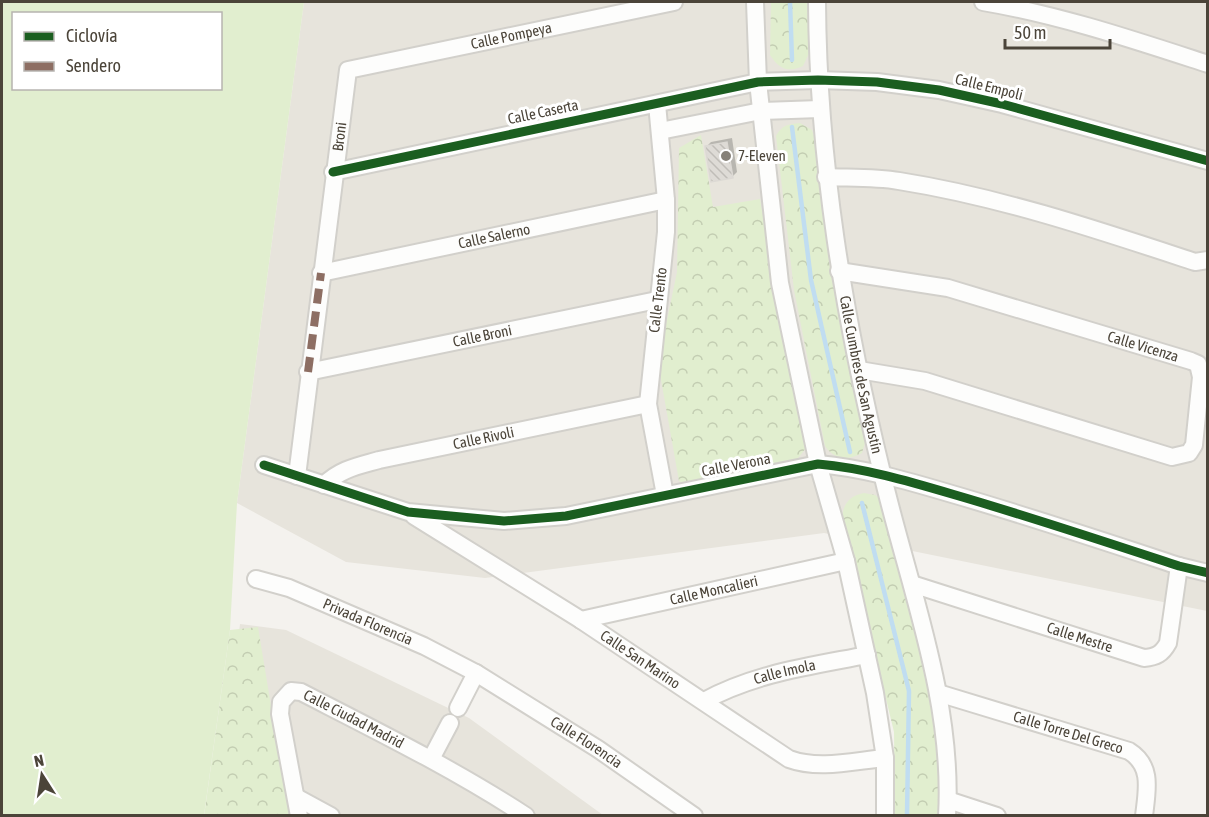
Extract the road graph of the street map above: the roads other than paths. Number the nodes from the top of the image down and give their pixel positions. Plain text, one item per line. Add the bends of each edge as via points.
1 (674, 2) edge
2 (755, 2) edge
3 (817, 2) edge
4 (984, 2) edge
5 (1208, 64) edge
6 (348, 70) joint
7 (818, 80) junction
8 (758, 82) junction
9 (657, 104) junction
10 (820, 109) junction
11 (761, 111) junction
12 (660, 131) junction
13 (1208, 161) edge
14 (333, 172) junction
15 (826, 177) junction
16 (666, 200) junction
17 (1208, 260) edge
18 (839, 271) junction
19 (321, 273) junction
20 (657, 300) junction
21 (859, 370) junction
22 (308, 372) junction
23 (648, 405) junction
24 (818, 464) junction
25 (264, 465) dead end
26 (882, 474) junction
27 (297, 476) junction
28 (324, 485) junction
29 (665, 495) junction
30 (408, 512) junction
31 (846, 561) junction
32 (1179, 566) junction
33 (1208, 573) edge
34 (256, 579) dead end
35 (912, 584) junction
36 (581, 620) junction
37 (867, 655) junction
38 (476, 673) junction
39 (938, 693) junction
40 (704, 701) junction
41 (885, 758) junction
42 (431, 759) junction
43 (296, 797) junction
44 (948, 808) edge
45 (298, 816) edge
46 (331, 816) edge
47 (526, 816) edge
48 (694, 816) edge
49 (885, 816) edge
50 (997, 816) edge
51 (1144, 816) edge

1 - 6 street, Calle Pompeya
2 - 8 street
3 - 7 street, Calle Cumbres de San Agustín
4 - 5 street via 1102,30
6 - 14 street, Broni
7 - 8 street, Calle Empoli
7 - 10 street, Calle Cumbres de San Agustín
7 - 13 street, Calle Empoli via 939,90
8 - 9 street, Calle Caserta
8 - 11 street
9 - 12 street, Calle Trento
9 - 14 street, Calle Caserta
10 - 11 street
10 - 15 street, Calle Cumbres de San Agustín
11 - 12 street
11 - 24 street via 780,283
12 - 16 street, Calle Trento
14 - 19 street, Broni
15 - 17 street via 897,180 946,190 1092,228 1195,262
15 - 18 street, Calle Cumbres de San Agustín
16 - 19 street, Calle Salerno
16 - 20 street, Calle Trento
18 - 21 street, Calle Cumbres de San Agustín
18 - 21 street, Calle Vicenza via 948,288 1198,364 1201,377 1194,445 1190,453 1172,457 925,381
19 - 22 street
20 - 22 street, Calle Broni
20 - 23 street, Calle Trento
21 - 26 street, Calle Cumbres de San Agustín
22 - 27 street
23 - 28 street, Calle Rivoli via 379,460 334,474
23 - 29 street, Calle Trento
24 - 26 street, Calle Verona
24 - 29 street, Calle Verona
24 - 31 street
25 - 27 street, Calle Verona
26 - 32 street, Calle Verona
26 - 35 street, Calle Cumbres de San Agustín
27 - 28 street, Calle Verona
28 - 30 street, Calle Verona
29 - 30 street, Calle Verona via 566,516 504,521
30 - 36 street, Calle San Marino
31 - 36 street, Calle Moncalieri
31 - 37 street
32 - 33 street, Calle Verona
32 - 35 street, Calle Mestre via 1168,643 1155,657 1144,658
34 - 38 street, Privada Florencia via 289,588 424,646
35 - 39 street, Calle Cumbres de San Agustín
36 - 40 street, Calle San Marino
37 - 40 street, Calle Imola via 767,674
37 - 41 street
38 - 42 street
38 - 48 street, Calle Florencia via 598,749
39 - 44 street, Calle Cumbres de San Agustín
39 - 51 street, Calle Torre Del Greco via 1129,751 1140,758 1146,769
40 - 41 street, Calle San Marino via 770,747 803,764
41 - 49 street
42 - 43 street, Calle Ciudad Madrid via 301,692 291,691 281,702 280,714
42 - 47 street, Calle Ciudad Madrid
43 - 45 street, Calle Ciudad Madrid
43 - 46 street
44 - 50 street

